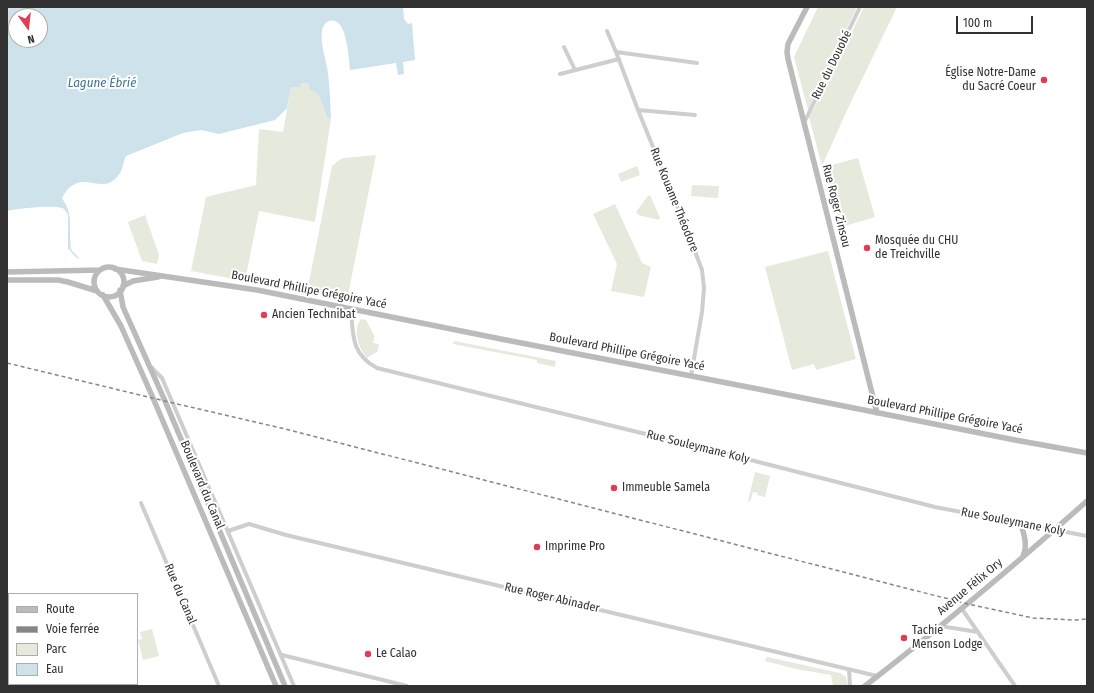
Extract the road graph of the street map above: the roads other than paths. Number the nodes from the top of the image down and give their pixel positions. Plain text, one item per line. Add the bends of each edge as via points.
1 (807, 7) edge
2 (860, 7) edge
3 (607, 30) dead end
4 (564, 47) dead end
5 (616, 52) junction
6 (619, 59) junction
7 (697, 63) dead end
8 (575, 70) junction
9 (560, 74) dead end
10 (638, 110) junction
11 (695, 115) dead end
12 (804, 123) junction
13 (115, 269) junction
14 (100, 270) junction
15 (7, 272) edge
16 (162, 276) junction
17 (7, 280) edge
18 (122, 288) junction
19 (97, 291) junction
20 (103, 295) junction
21 (351, 309) junction
22 (149, 366) junction
23 (691, 376) junction
24 (877, 413) junction
25 (1087, 453) edge
26 (1087, 501) edge
27 (141, 503) dead end
28 (1021, 524) junction
29 (1055, 530) junction
30 (228, 531) junction
31 (1087, 536) edge
32 (1022, 558) junction
33 (962, 609) junction
34 (940, 626) junction
35 (978, 632) junction
36 (282, 655) junction
37 (849, 669) junction
38 (877, 676) junction
39 (219, 686) edge
40 (276, 686) edge
41 (285, 686) edge
42 (294, 686) edge
43 (407, 686) edge
44 (850, 686) edge
45 (865, 686) edge
46 (1015, 686) edge

1 - 12 main road, Rue Roger Zinsou via 788,44 787,52
2 - 12 street, Rue du Douobé
3 - 5 street, Rue Kouame Théodore
4 - 8 street
5 - 6 street, Rue Kouame Théodore
5 - 7 street
6 - 8 street
6 - 10 street, Rue Kouame Théodore
8 - 9 street
10 - 11 street
10 - 23 street, Rue Kouame Théodore via 702,270 702,312
12 - 24 main road, Rue Roger Zinsou
13 - 14 main road via 108,267
13 - 16 main road, Boulevard Phillipe Grégoire Yacé
13 - 18 main road via 121,274
14 - 15 main road
14 - 19 main road via 94,277
16 - 18 main road, Boulevard Phillipe Grégoire Yacé via 139,280
16 - 21 main road, Boulevard Phillipe Grégoire Yacé via 257,290
17 - 19 main road via 58,280
18 - 20 main road via 112,296
18 - 22 main road, Boulevard du Canal via 123,307
19 - 20 main road
20 - 40 main road, Boulevard du Canal via 121,326 153,398
21 - 23 main road, Boulevard Phillipe Grégoire Yacé
21 - 28 street, Rue Souleymane Koly via 356,348 366,362 376,368 936,507
22 - 30 street, Boulevard du Canal via 162,378
22 - 41 main road, Boulevard du Canal
23 - 24 main road, Boulevard Phillipe Grégoire Yacé
24 - 25 main road, Boulevard Phillipe Grégoire Yacé
26 - 29 main road, Avenue Félix Ory
27 - 39 street, Rue du Canal
28 - 29 street, Rue Souleymane Koly
28 - 32 main road via 1026,545
29 - 31 street, Rue Souleymane Koly
29 - 32 main road, Avenue Félix Ory
30 - 36 street, Boulevard du Canal
30 - 37 street, Rue Roger Abinader via 249,524 286,535
32 - 33 main road, Avenue Félix Ory
33 - 34 main road, Avenue Félix Ory
33 - 35 street
34 - 35 street
34 - 38 main road, Avenue Félix Ory
35 - 46 street
36 - 42 street, Boulevard du Canal
36 - 43 street
37 - 38 street, Rue Roger Abinader
37 - 44 street
38 - 45 main road, Avenue Félix Ory

